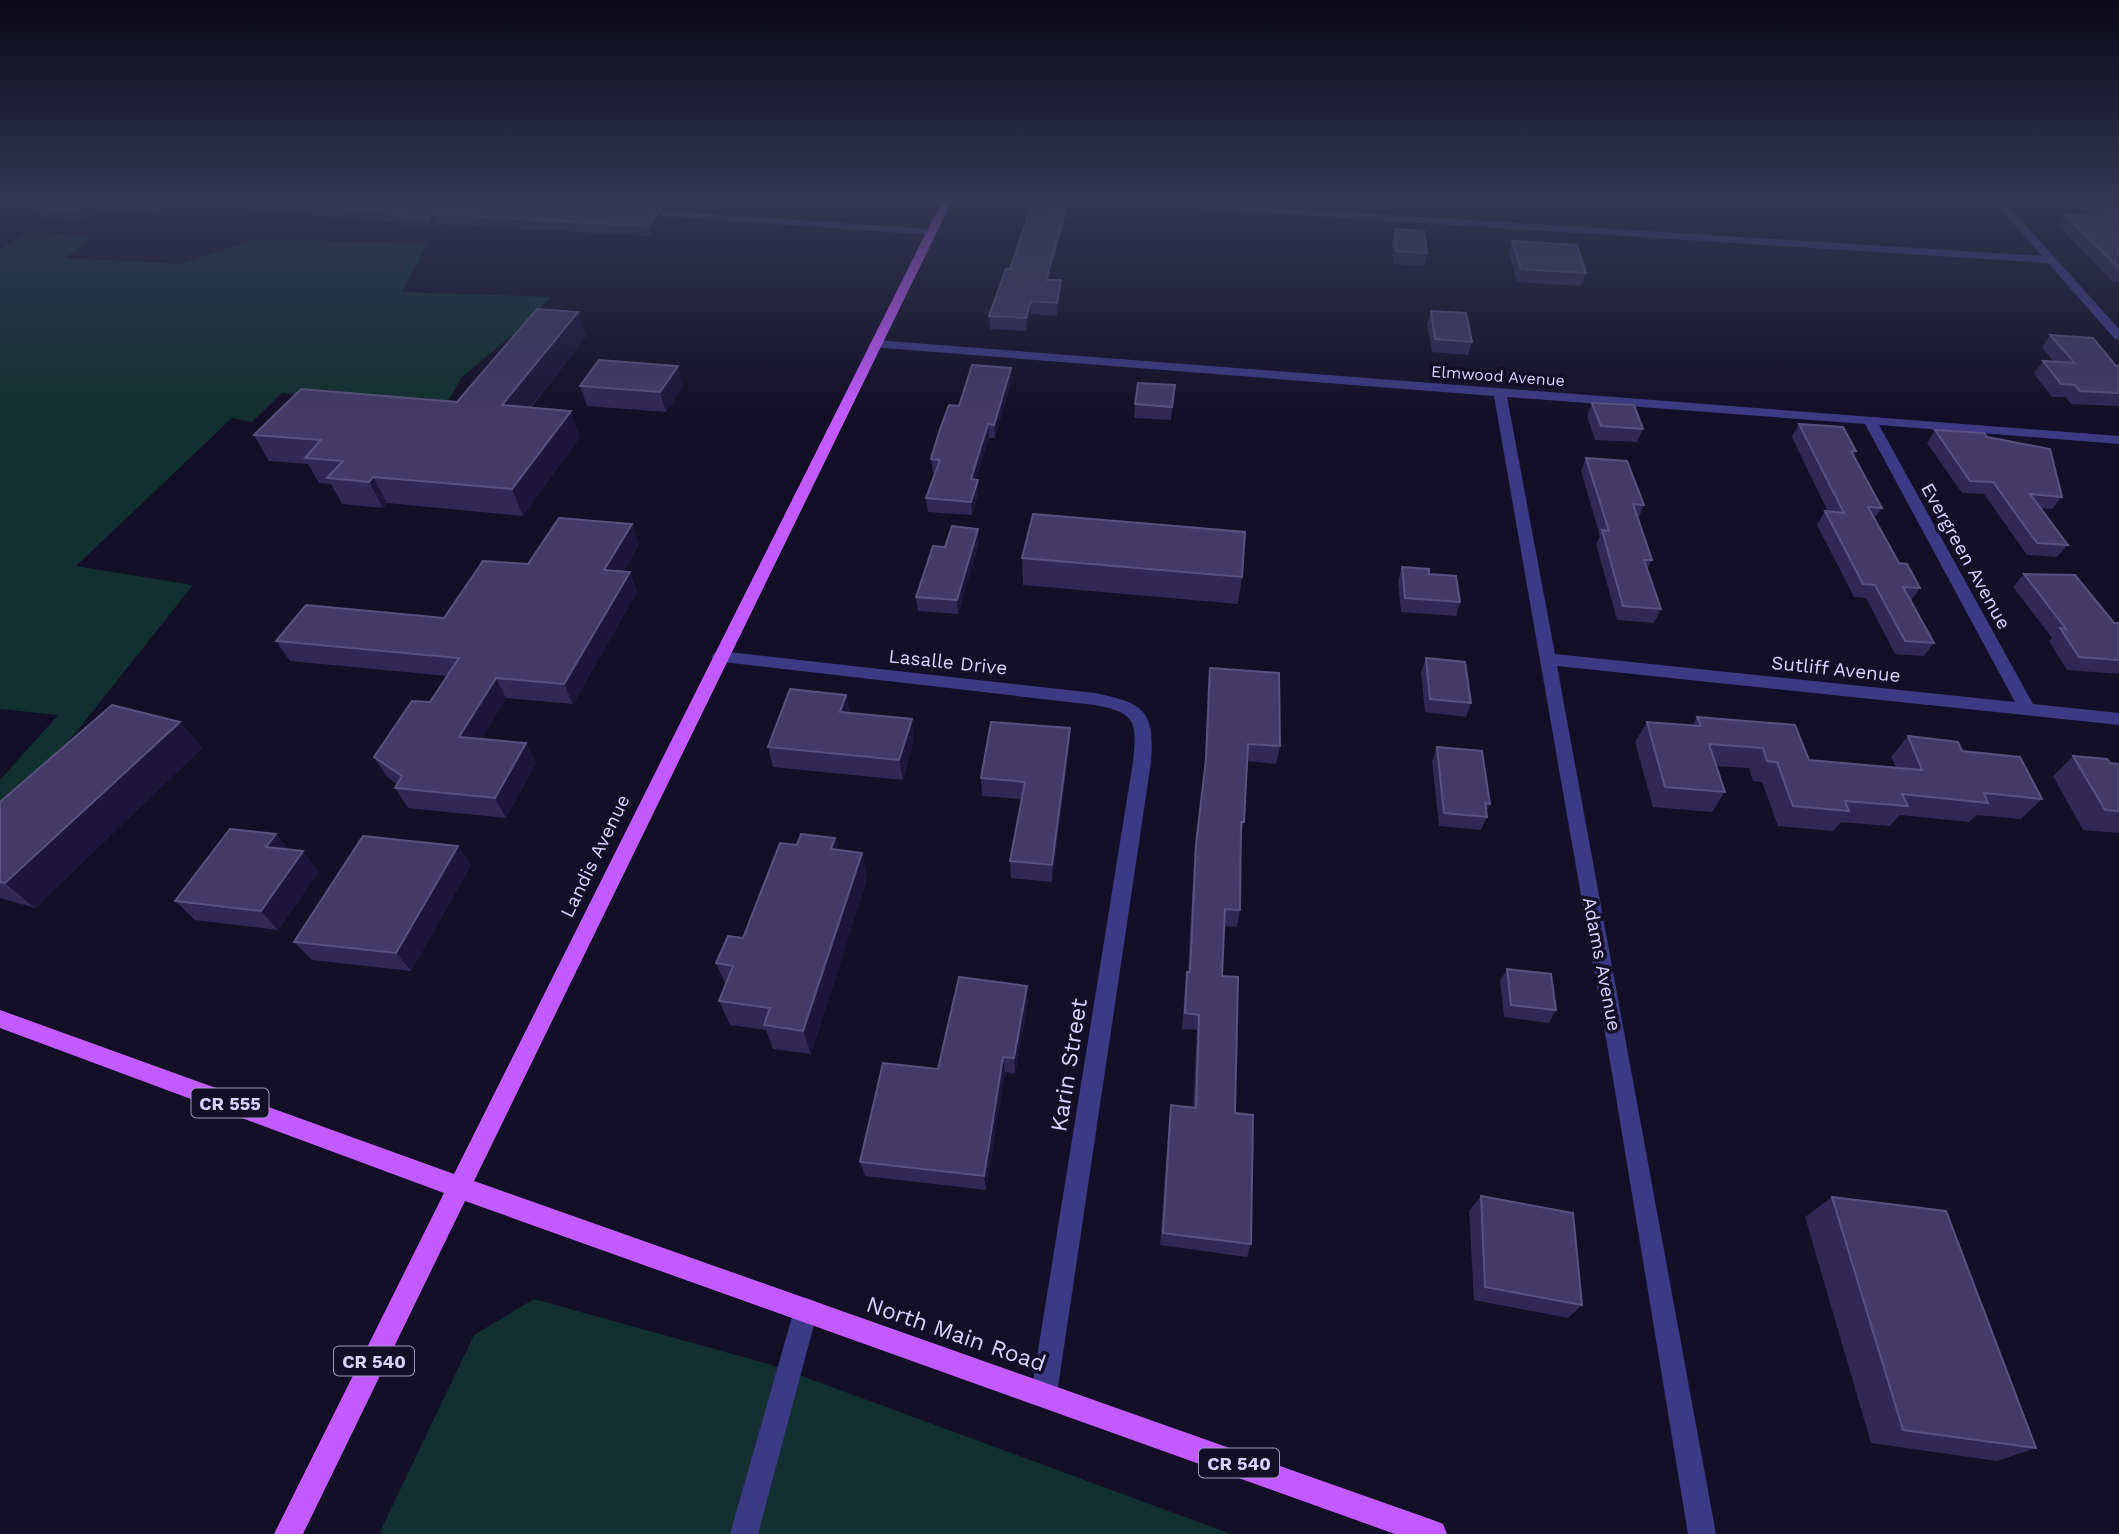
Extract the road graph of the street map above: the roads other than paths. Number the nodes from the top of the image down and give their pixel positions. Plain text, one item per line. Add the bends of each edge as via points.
1 (911, 273) edge
2 (2063, 273) edge
3 (2119, 336) edge
4 (876, 344) junction
5 (1500, 394) junction
6 (1870, 421) junction
7 (2119, 440) edge
8 (720, 657) junction
9 (1548, 659) junction
10 (2028, 710) junction
11 (2119, 719) edge
12 (1144, 743) joint
13 (0, 1019) edge
14 (459, 1187) junction
15 (806, 1310) junction
16 (1044, 1395) junction
17 (288, 1534) edge
18 (744, 1534) edge
19 (1433, 1534) edge
20 (1702, 1534) edge

1 - 4 main road, Landis Avenue
2 - 3 street
4 - 5 street, Elmwood Avenue
4 - 8 main road, Landis Avenue
5 - 6 street, Elmwood Avenue
5 - 9 street, Adams Avenue
6 - 7 street, Elmwood Avenue
6 - 10 street, Evergreen Avenue
8 - 12 street, Lasalle Drive via 1115,703 1140,716
8 - 14 main road, Landis Avenue
9 - 10 street, Sutliff Avenue
9 - 20 street, Adams Avenue
10 - 11 street, Sutliff Avenue
12 - 16 street, Karin Street
13 - 14 main road, CR 555
14 - 15 main road, North Main Road / CR 540
14 - 17 main road, Landis Avenue / CR 540
15 - 16 main road, North Main Road / CR 540
15 - 18 street
16 - 19 main road, North Main Road / CR 540

